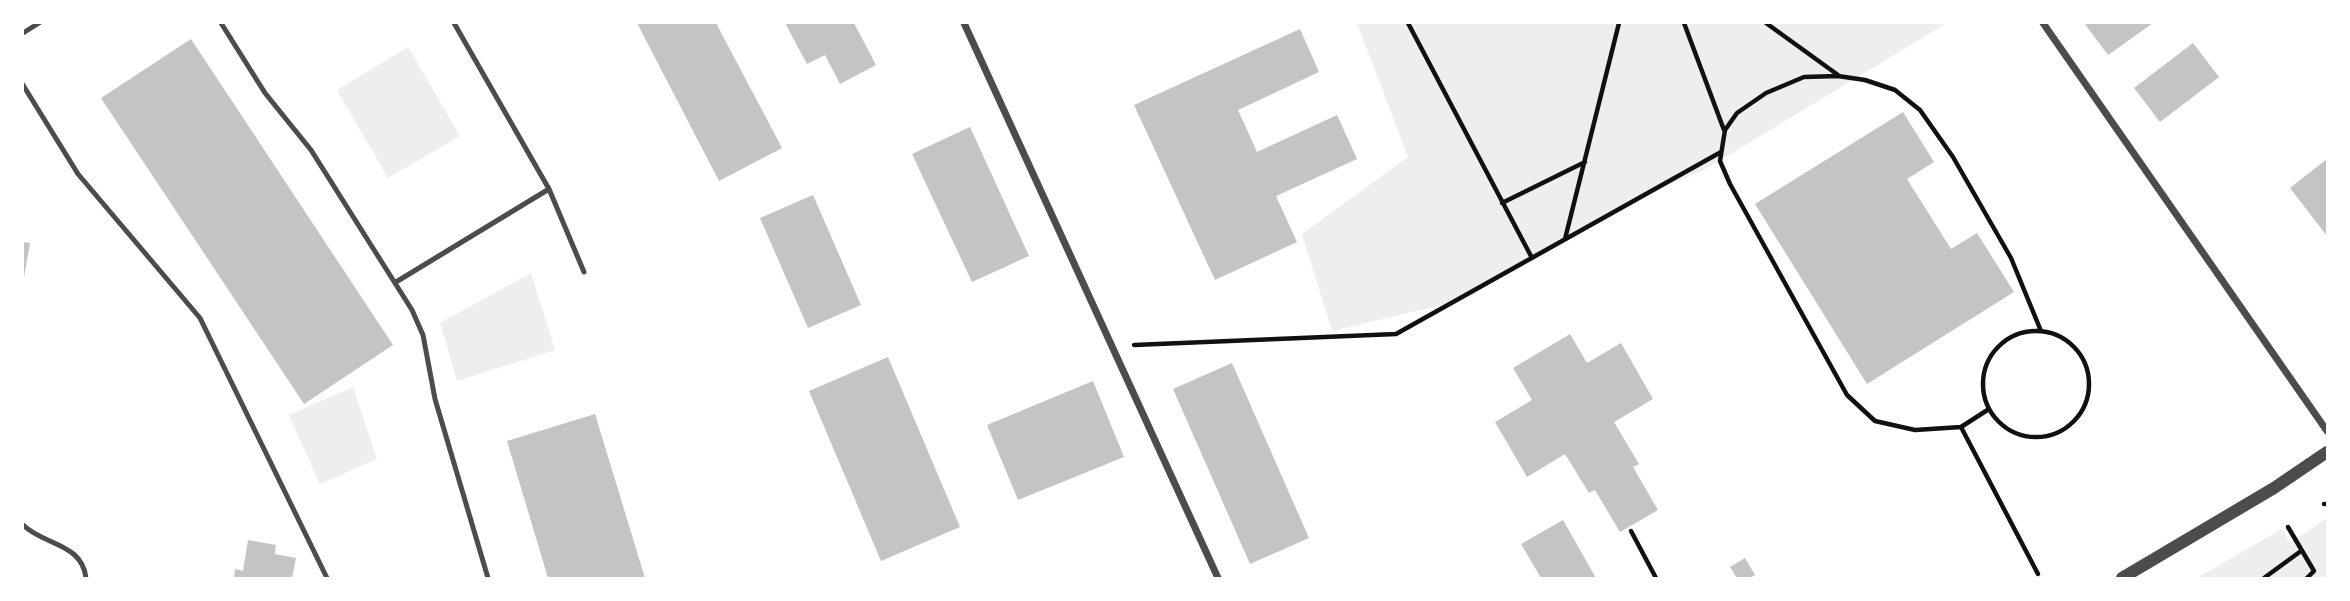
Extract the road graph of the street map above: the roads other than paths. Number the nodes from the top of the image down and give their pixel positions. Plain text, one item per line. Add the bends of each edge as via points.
1 (39, 23) edge
2 (221, 23) edge
3 (454, 23) edge
4 (964, 23) edge
5 (2043, 23) edge
6 (23, 33) edge
7 (23, 85) edge
8 (549, 189) junction
9 (584, 272) dead end
10 (396, 282) junction
11 (2327, 431) edge
12 (2327, 452) edge
13 (23, 525) edge
14 (86, 578) edge
15 (327, 578) edge
16 (488, 578) edge
17 (1219, 578) edge
18 (2122, 578) edge

1 - 6 lane
2 - 10 lane
3 - 8 lane
4 - 17 street
5 - 11 street
7 - 15 lane via 78,174 201,318
8 - 9 lane
8 - 10 lane
10 - 16 lane via 423,335 435,399
12 - 18 street
13 - 14 lane via 73,553 85,565

